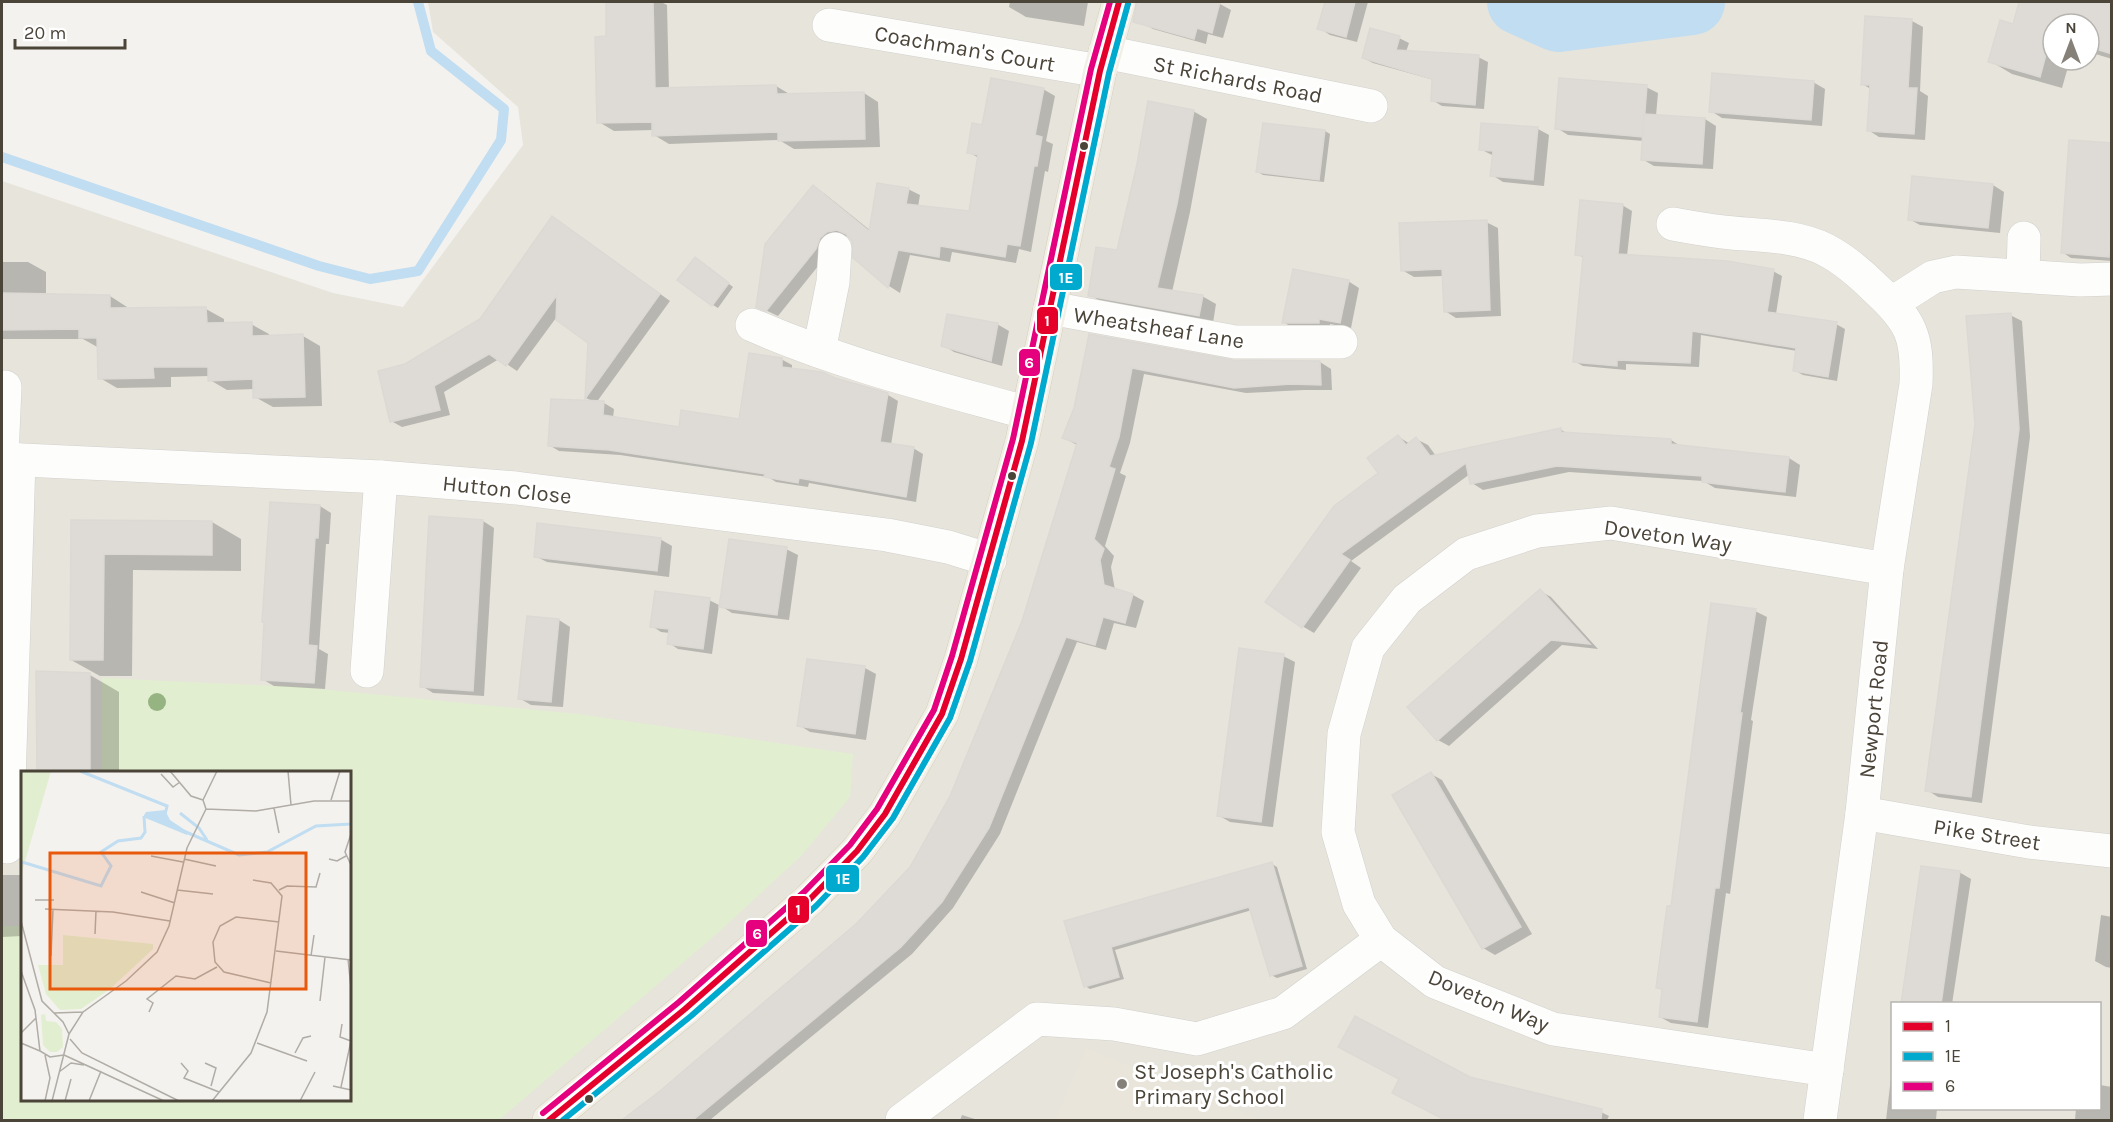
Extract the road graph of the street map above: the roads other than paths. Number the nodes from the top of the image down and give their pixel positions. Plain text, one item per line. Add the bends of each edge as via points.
1 (1119, 2) edge
2 (829, 25) dead end
3 (1102, 62) junction
4 (1371, 106) dead end
5 (1673, 224) dead end
6 (2025, 238) dead end
7 (835, 249) dead end
8 (2023, 276) junction
9 (2096, 279) edge
10 (1892, 303) junction
11 (1050, 308) junction
12 (752, 325) dead end
13 (1341, 342) dead end
14 (819, 351) junction
15 (11, 387) edge
16 (1028, 413) junction
17 (7, 458) edge
18 (381, 477) junction
19 (990, 560) junction
20 (1887, 569) junction
21 (367, 671) dead end
22 (1862, 813) junction
23 (7, 847) dead end
24 (2112, 850) edge
25 (1381, 940) junction
26 (1827, 1070) junction
27 (549, 1120) edge
28 (902, 1120) edge
29 (1820, 1120) edge

1 - 3 main road
2 - 3 street, Coachman's Court
3 - 4 street, St Richards Road
3 - 11 main road
5 - 10 street, Newport Road via 1809,243 1859,272
6 - 8 street
7 - 14 street
8 - 9 street
8 - 10 street via 1956,273 1933,277
10 - 20 street, Newport Road via 1909,324 1917,357
11 - 13 street, Wheatsheaf Lane via 1235,342
11 - 16 main road
12 - 14 street
14 - 16 street
15 - 17 street
16 - 19 main road
17 - 18 street, Hutton Close
17 - 23 street
18 - 19 street, Hutton Close via 516,488 887,535
18 - 21 street
19 - 27 main road via 942,714 885,814 857,851 810,899 685,1009
20 - 22 street, Newport Road
20 - 25 street, Doveton Way via 1611,523 1537,531 1466,554 1407,599 1368,648 1344,734 1338,832 1359,904
22 - 24 street, Pike Street via 2029,842
22 - 26 street, Newport Road
25 - 26 street, Doveton Way via 1435,982 1553,1029
25 - 28 street via 1283,1013 1197,1039 1114,1024 1037,1019
26 - 29 street, Newport Road

